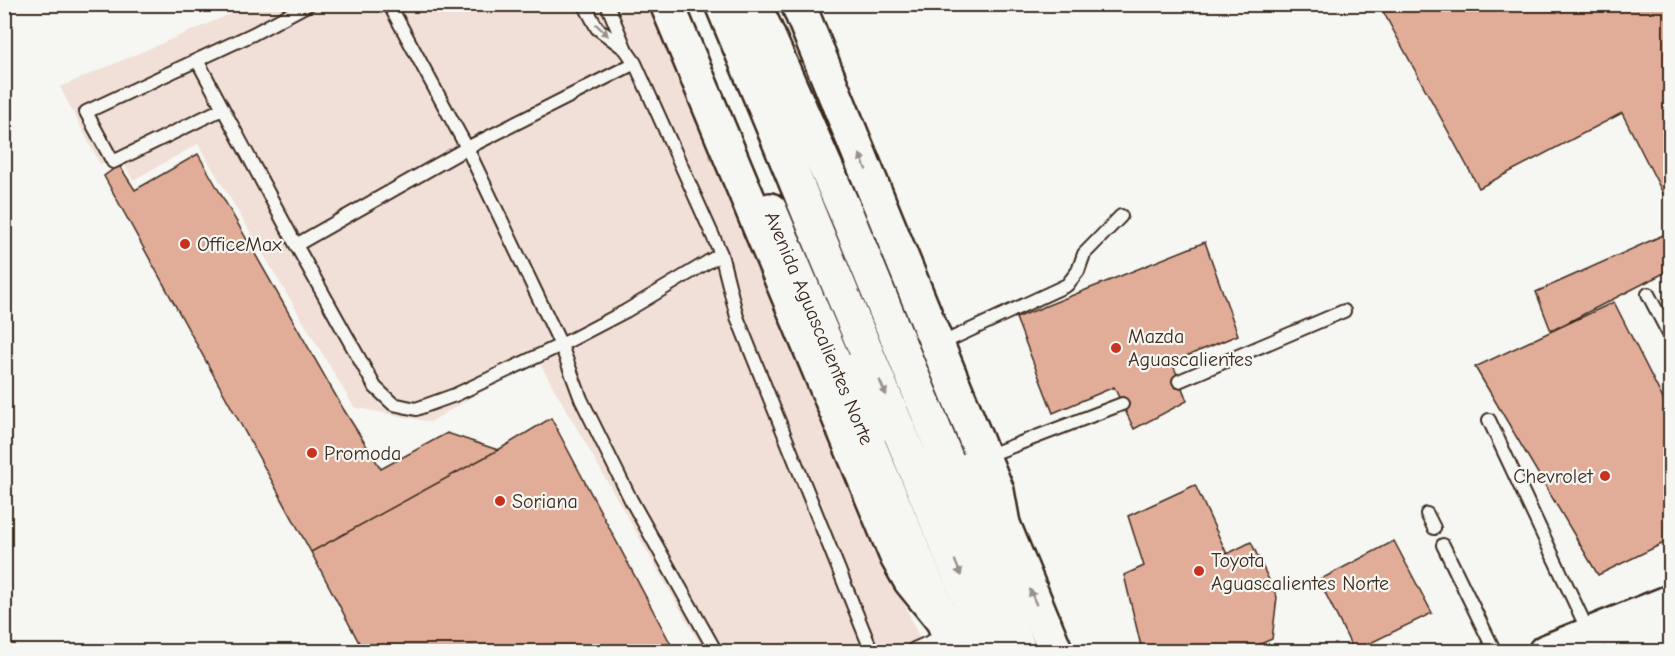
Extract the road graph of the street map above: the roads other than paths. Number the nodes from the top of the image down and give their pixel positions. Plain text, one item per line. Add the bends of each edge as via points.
1 (309, 4) edge
2 (389, 4) edge
3 (584, 4) edge
4 (607, 4) edge
5 (667, 4) edge
6 (681, 4) edge
7 (723, 4) edge
8 (798, 4) edge
9 (753, 27) edge
10 (626, 50) junction
11 (197, 60) junction
12 (635, 63) junction
13 (222, 109) junction
14 (467, 148) junction
15 (1121, 216) dead end
16 (296, 246) junction
17 (721, 254) junction
18 (1648, 294) dead end
19 (1344, 311) dead end
20 (1671, 336) edge
21 (561, 345) junction
22 (937, 345) junction
23 (1179, 381) dead end
24 (1122, 404) dead end
25 (1489, 420) dead end
26 (868, 444) junction
27 (983, 458) junction
28 (1427, 514) dead end
29 (1003, 524) junction
30 (1434, 528) dead end
31 (1443, 545) dead end
32 (1671, 602) edge
33 (1671, 631) edge
34 (1590, 634) junction
35 (950, 636) edge
36 (716, 651) edge
37 (872, 651) edge
38 (912, 651) edge
39 (992, 651) edge
40 (1020, 651) edge
41 (1056, 651) edge
42 (1494, 651) edge
43 (1545, 651) edge
44 (1620, 651) edge

1 - 11 lane
2 - 14 lane
3 -> 10 lane via 597,28
4 - 10 lane
5 - 35 main road via 872,501 910,580
6 - 26 main road, Avenida Aguascalientes Norte
7 - 9 main road, Avenida Aguascalientes Norte
22 -> 8 main road
9 - 26 main road via 756,121 868,408
9 - 29 main road via 798,68 981,495
9 -> 39 main road, Avenida Aguascalientes Norte via 819,234
9 - 40 main road, Avenida Aguascalientes Norte via 853,229
10 - 12 lane
11 - 13 lane
11 - 13 lane via 86,111 113,162
12 - 14 lane
12 - 17 lane
13 - 16 lane
14 - 16 lane
14 - 21 lane
15 - 22 lane via 1084,254 1067,285
16 - 21 lane via 375,387 393,404 416,410
17 - 21 lane
17 - 37 lane via 737,317
18 - 20 lane
19 - 23 lane
21 - 36 lane via 581,399 631,500
22 - 27 main road
24 - 27 lane
25 - 34 lane
26 - 35 main road, Avenida Aguascalientes Norte
27 - 29 main road via 997,491
28 - 30 lane
41 -> 29 main road
31 - 42 lane
32 - 34 main road
33 - 44 main road
34 - 43 main road
35 - 38 lane

